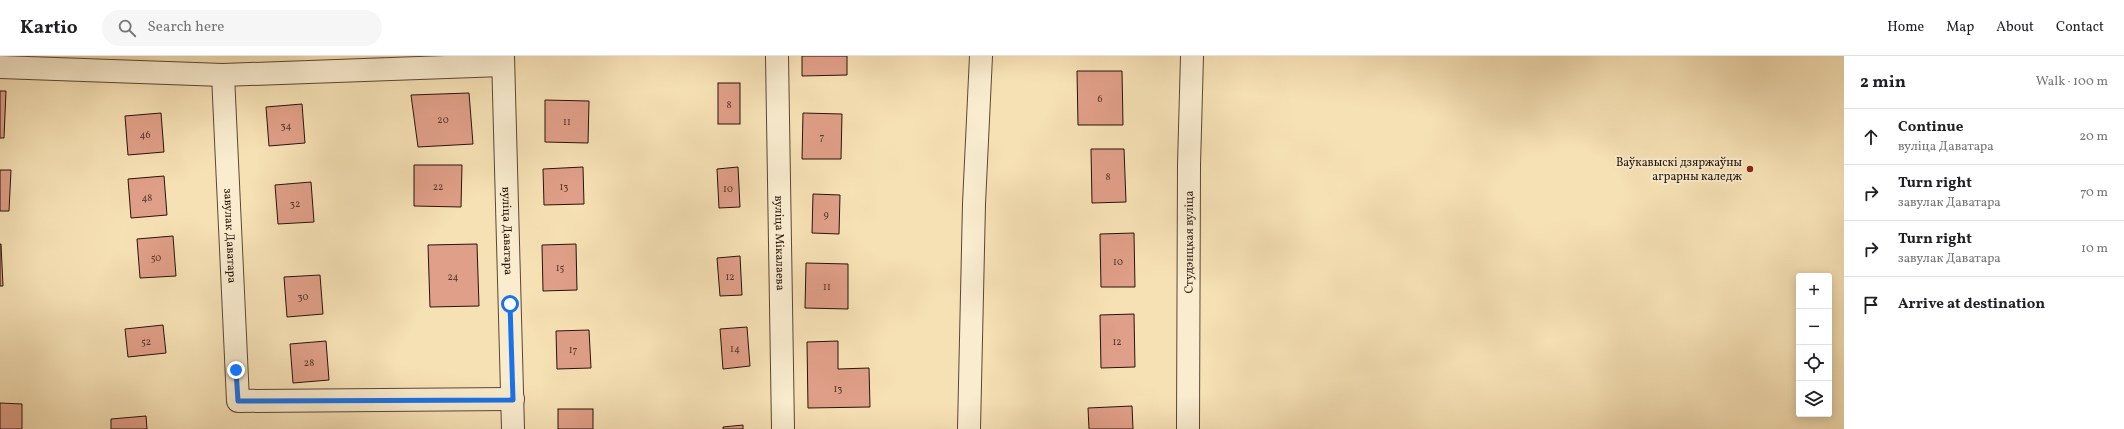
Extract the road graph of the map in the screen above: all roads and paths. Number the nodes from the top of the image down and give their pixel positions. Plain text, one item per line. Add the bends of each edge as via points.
1 (777, 56) edge
2 (981, 56) edge
3 (1192, 56) edge
4 (502, 61) edge
5 (0, 67) edge
6 (223, 75) junction
7 (513, 400) junction
8 (513, 429) edge
9 (783, 429) edge
10 (969, 429) edge
11 (1188, 429) edge

1 - 9 street, вуліца Мікалаева
2 - 10 street via 974,204
3 - 11 street, Студэнцкая вуліца
4 - 6 street
4 - 7 street, вуліца Даватара
5 - 6 street
6 - 7 street, завулак Даватара via 238,401
7 - 8 street, вуліца Даватара

